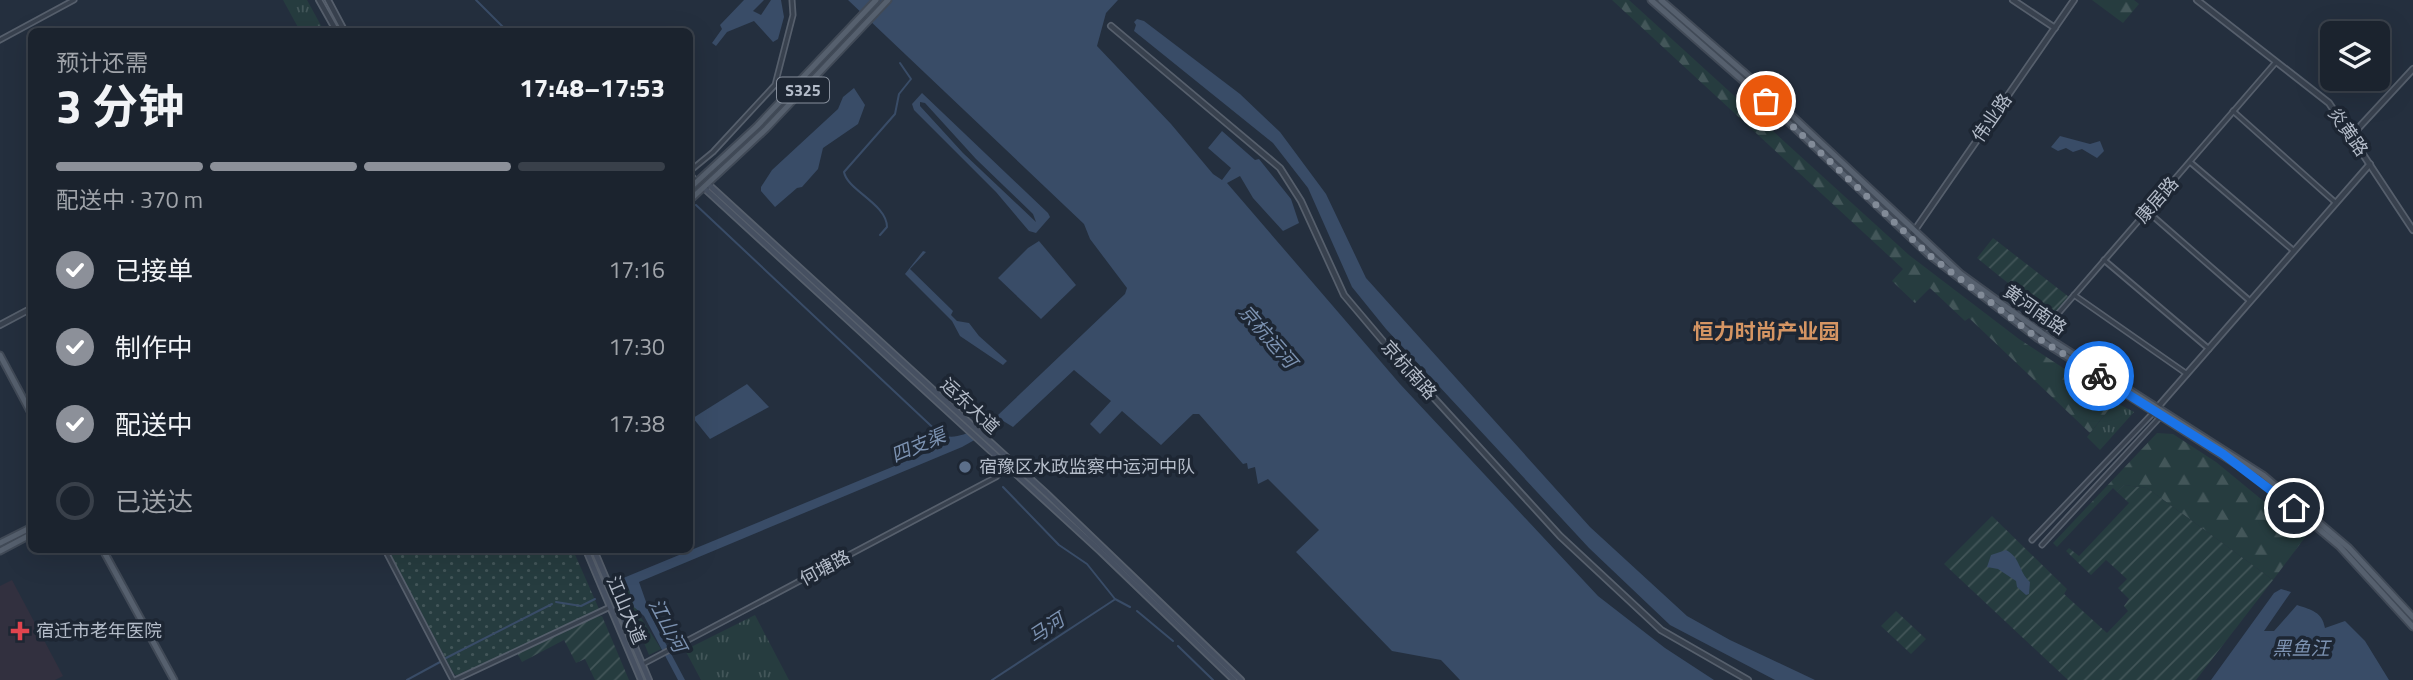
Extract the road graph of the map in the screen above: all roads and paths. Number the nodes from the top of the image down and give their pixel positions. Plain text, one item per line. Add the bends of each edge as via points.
1 (74, 0) edge
2 (320, 0) edge
3 (328, 0) edge
4 (792, 0) edge
5 (876, 0) edge
6 (888, 0) edge
7 (1651, 0) edge
8 (1661, 0) edge
9 (2013, 0) edge
10 (2074, 0) edge
11 (2197, 0) edge
12 (1111, 26) dead end
13 (335, 28) edge
14 (343, 28) edge
15 (2055, 29) junction
16 (0, 40) edge
17 (2276, 62) junction
18 (2413, 69) edge
19 (2234, 111) junction
20 (2352, 135) junction
21 (2190, 162) junction
22 (2370, 164) junction
23 (693, 170) edge
24 (693, 177) edge
25 (697, 182) junction
26 (693, 185) edge
27 (706, 186) junction
28 (693, 197) edge
29 (2336, 203) junction
30 (2147, 211) junction
31 (2413, 230) edge
32 (1912, 234) junction
33 (2294, 251) junction
34 (2104, 260) junction
35 (2074, 295) junction
36 (2250, 301) junction
37 (28, 310) edge
38 (0, 325) edge
39 (2039, 335) junction
40 (2208, 349) junction
41 (0, 355) edge
42 (2187, 374) junction
43 (28, 408) edge
44 (2157, 408) junction
45 (2164, 413) junction
46 (1009, 464) junction
47 (28, 529) edge
48 (28, 536) edge
49 (2032, 540) dead end
50 (0, 543) edge
51 (2042, 545) dead end
52 (0, 551) edge
53 (105, 553) edge
54 (387, 553) edge
55 (587, 553) edge
56 (595, 553) edge
57 (610, 607) junction
58 (2413, 617) edge
59 (2413, 627) edge
60 (642, 665) junction
61 (635, 668) junction
62 (174, 680) edge
63 (454, 680) edge
64 (641, 680) edge
65 (649, 680) edge
66 (1234, 680) edge
67 (1241, 680) edge
68 (1748, 680) edge

1 - 16 street
2 - 13 street
3 - 14 street
4 - 23 street via 793,15 775,85
5 - 25 main road, S325 via 757,126
6 - 27 main road, S325 via 766,130
7 - 32 main road, 黄河南路
8 - 32 main road, 黄河南路 via 1769,94
9 - 15 street
10 - 15 street, 伟业路
11 - 17 street, 炎黄路
12 - 68 street, 京杭南路 via 1280,168 1301,201 1349,302 1560,536 1661,630
15 - 32 street, 伟业路
17 - 19 street, 康居路
17 - 20 street, 炎黄路 via 2329,103
18 - 20 street
19 - 21 street, 康居路
19 - 29 street
20 - 22 street, 炎黄路
21 - 30 street, 康居路
21 - 33 street
22 - 29 street
22 - 31 street, 炎黄路
24 - 25 street
25 - 26 main road, S325
27 - 28 main road, S325
27 - 46 main road, 运东大道
29 - 33 street
30 - 34 street, 康居路
30 - 36 street
32 - 39 main road, 黄河南路 via 1958,278
33 - 36 street
34 - 35 street, 康居路
34 - 40 street
35 - 39 street, 康居路
35 - 42 street
36 - 40 street
37 - 38 street
39 - 44 main road, 黄河南路
40 - 42 street
41 - 43 main road
42 - 44 street
44 - 45 main road, 黄河南路
44 - 49 street
45 - 51 street
45 - 58 main road, 黄河南路 via 2263,475 2312,514
45 - 59 main road, 黄河南路 via 2294,508 2351,558
46 - 60 street, 何塘路 via 996,477
46 - 66 main road, 运东大道
46 - 67 main road, 运东大道
47 - 50 main road
48 - 52 main road
53 - 62 main road
54 - 63 street
55 - 57 main road, 江山大道
56 - 60 main road, 江山大道
57 - 61 main road, 江山大道
57 - 63 street
60 - 61 street, 何塘路
60 - 65 main road, 江山大道
61 - 64 main road, 江山大道

